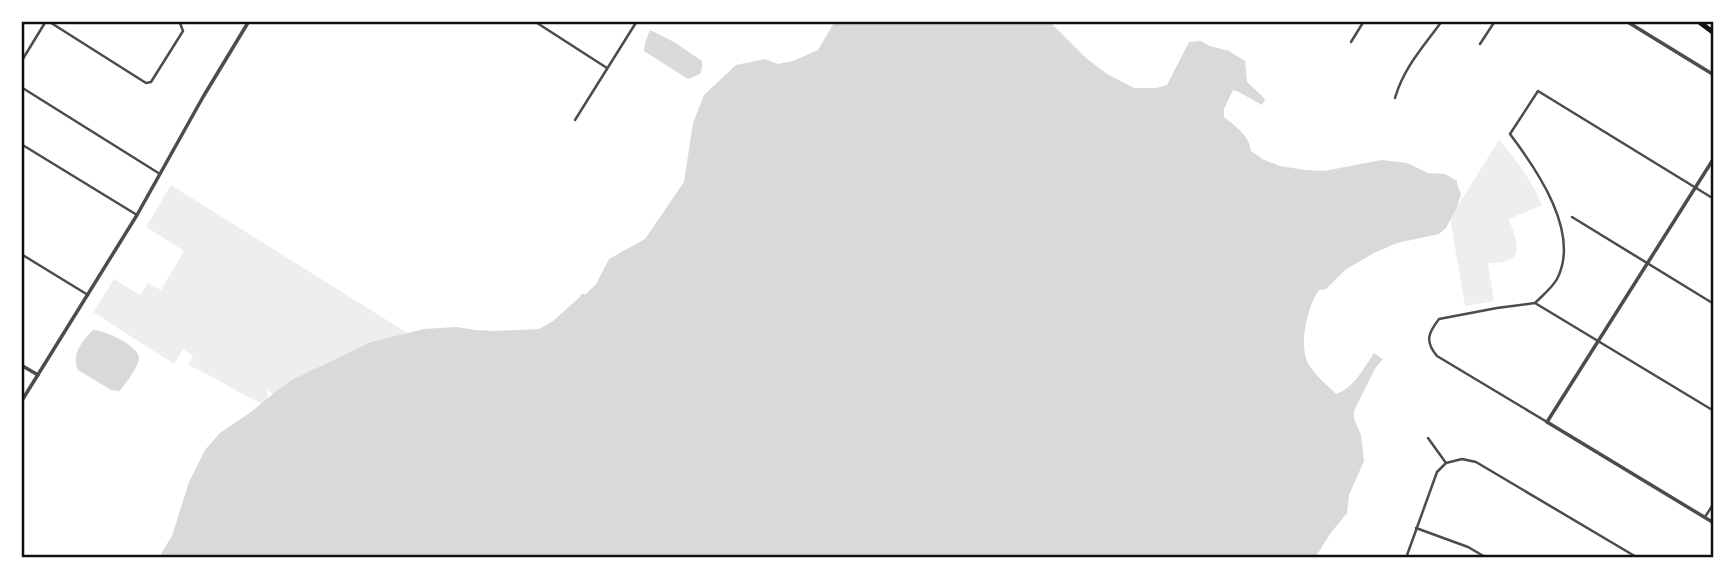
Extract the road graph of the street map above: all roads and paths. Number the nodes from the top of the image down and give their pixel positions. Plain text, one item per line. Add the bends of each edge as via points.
1 (47, 21) edge
2 (177, 21) edge
3 (249, 21) edge
4 (534, 21) edge
5 (637, 21) edge
6 (1364, 21) edge
7 (1442, 21) edge
8 (1494, 21) edge
9 (1626, 21) edge
10 (1698, 21) edge
11 (1714, 33) edge
12 (1351, 42) dead end
13 (1480, 44) dead end
14 (21, 62) edge
15 (607, 68) junction
16 (1714, 75) edge
17 (21, 87) edge
18 (1395, 98) dead end
19 (575, 120) dead end
20 (21, 144) edge
21 (1714, 158) edge
22 (160, 174) junction
23 (1696, 188) junction
24 (1714, 198) edge
25 (137, 215) junction
26 (1572, 217) dead end
27 (21, 254) edge
28 (1647, 264) junction
29 (88, 295) junction
30 (1535, 303) junction
31 (1714, 304) edge
32 (1599, 341) junction
33 (21, 365) edge
34 (37, 375) junction
35 (21, 402) edge
36 (1714, 411) edge
37 (1547, 422) junction
38 (1428, 438) dead end
39 (1446, 463) junction
40 (1714, 503) edge
41 (1705, 517) junction
42 (1714, 523) edge
43 (1416, 528) junction
44 (1406, 558) edge
45 (1486, 558) edge
46 (1638, 558) edge

1 - 2 street via 146,83 183,31
1 - 14 street
3 - 22 street
4 - 15 street
5 - 15 street
6 - 12 street
7 - 18 street via 1418,50
8 - 13 street
9 - 16 street
10 - 11 highway
15 - 19 street
17 - 22 street
20 - 25 street
21 - 23 street
22 - 25 street
23 - 24 street
23 - 28 street
23 - 30 street via 1538,91 1510,134 1538,173 1556,210 1564,245 1556,281
25 - 29 street
26 - 28 street
27 - 29 street
28 - 31 street
28 - 32 street
29 - 34 street
30 - 32 street
30 - 37 street via 1439,318 1429,341 1437,356
32 - 36 street
32 - 37 street
33 - 34 street
34 - 35 street
37 - 41 street
38 - 39 street
39 - 43 street via 1437,472
39 - 46 street via 1476,462
40 - 41 street
41 - 42 street
43 - 44 street
43 - 45 street

